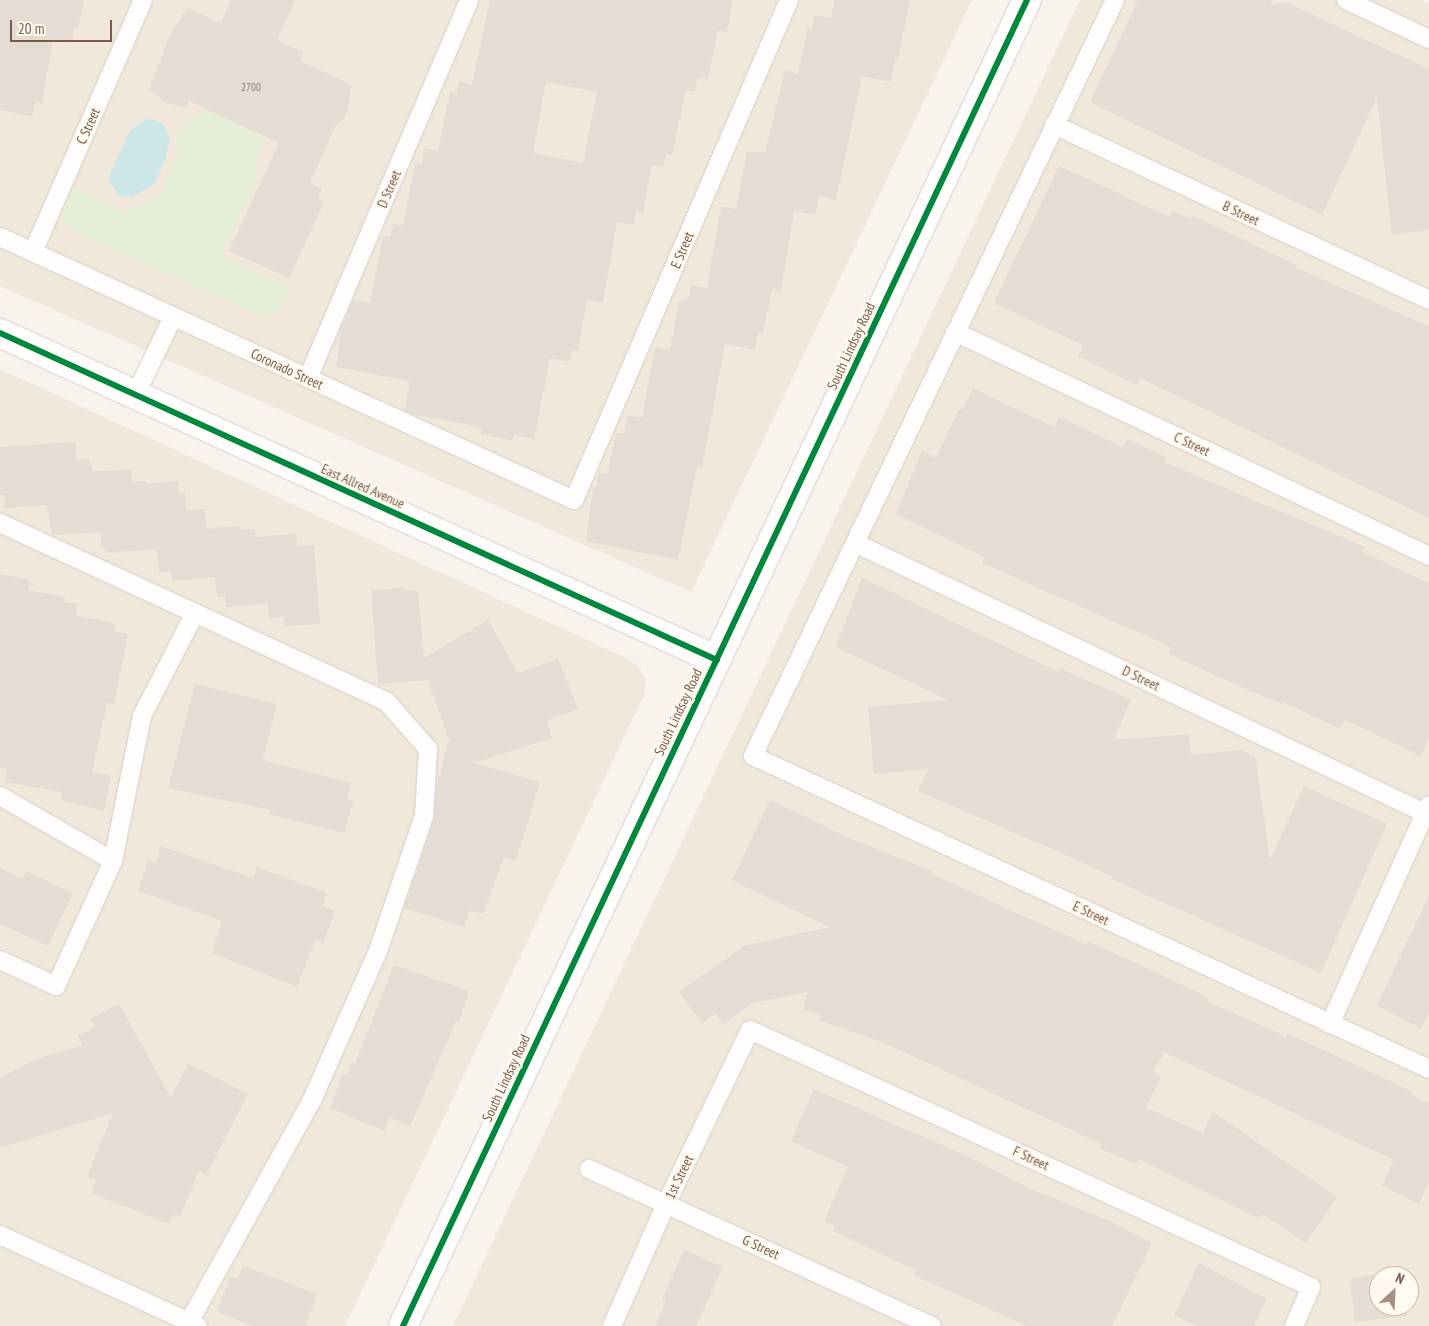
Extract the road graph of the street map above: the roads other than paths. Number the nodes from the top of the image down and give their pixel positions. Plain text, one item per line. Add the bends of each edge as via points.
1 (143, 0) edge
2 (469, 0) edge
3 (789, 0) edge
4 (1027, 0) edge
5 (1115, 0) edge
6 (1346, 0) edge
7 (1429, 39) edge
8 (1054, 125) junction
9 (0, 237) edge
10 (33, 252) junction
11 (1429, 300) edge
12 (173, 316) junction
13 (954, 332) junction
14 (0, 333) edge
15 (308, 378) junction
16 (135, 396) junction
17 (574, 500) joint
18 (0, 523) edge
19 (857, 544) junction
20 (1429, 556) edge
21 (195, 613) junction
22 (717, 660) junction
23 (0, 796) edge
24 (1427, 809) edge
25 (113, 861) junction
26 (0, 960) edge
27 (1330, 1024) junction
28 (750, 1030) joint
29 (1429, 1069) edge
30 (590, 1169) dead end
31 (666, 1204) junction
32 (0, 1234) edge
33 (194, 1324) edge
34 (403, 1326) edge
35 (612, 1326) edge
36 (932, 1326) edge
37 (1294, 1326) edge

1 - 10 lane, C Street
2 - 15 lane, D Street
3 - 17 lane, E Street
4 - 22 main road, South Lindsay Road
5 - 8 lane
6 - 7 lane
8 - 11 lane, B Street
8 - 13 lane
9 - 10 lane, Coronado Street
10 - 12 lane, Coronado Street
12 - 15 lane, Coronado Street
12 - 16 lane
13 - 19 lane
13 - 20 lane, C Street
14 - 16 main road, East Allred Avenue
15 - 17 lane, Coronado Street
16 - 22 main road, East Allred Avenue
18 - 21 lane
19 - 24 lane, D Street
19 - 27 lane, E Street via 754,756
21 - 25 lane via 142,716
21 - 33 lane via 386,701 428,749 424,816 378,951 312,1100
22 - 34 main road, South Lindsay Road
23 - 25 lane
24 - 27 lane
25 - 26 lane via 56,986
27 - 29 lane, E Street
28 - 31 lane, 1st Street
28 - 37 lane, F Street via 1311,1287
30 - 31 lane, G Street
31 - 35 lane, 1st Street
31 - 36 lane, G Street
32 - 33 lane

